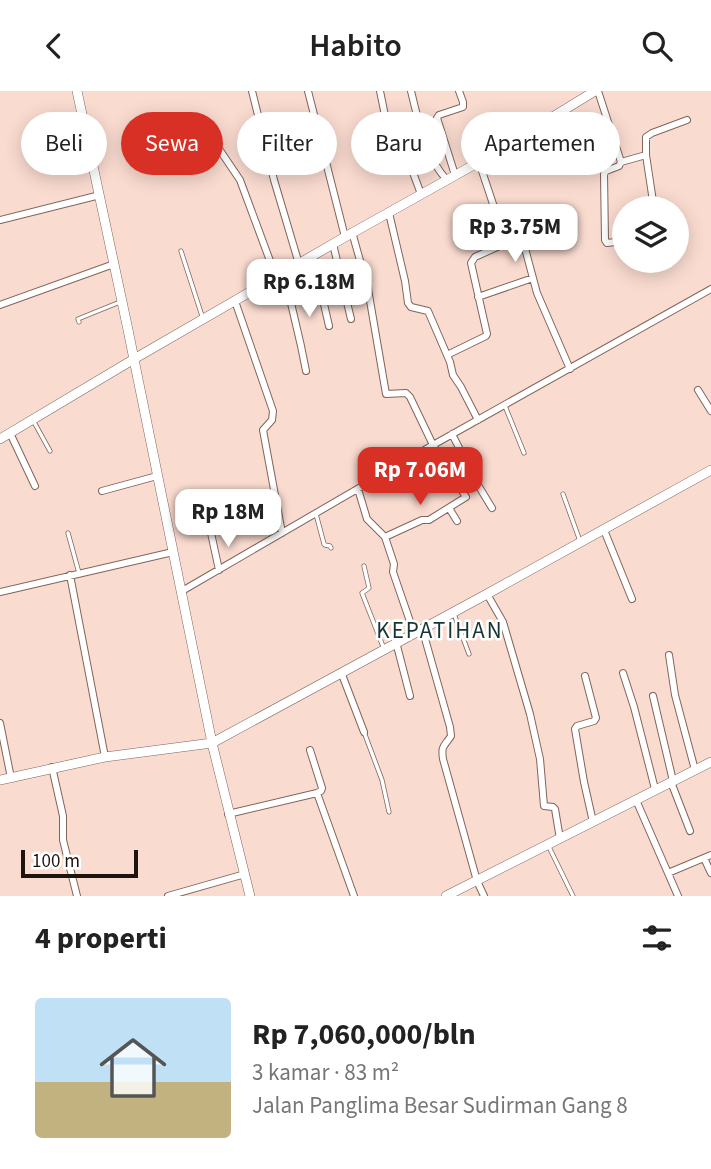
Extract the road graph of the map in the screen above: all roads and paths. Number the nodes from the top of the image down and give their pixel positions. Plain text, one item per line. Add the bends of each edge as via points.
1 (77, 91) edge
2 (252, 91) edge
3 (308, 91) edge
4 (380, 91) edge
5 (411, 91) edge
6 (459, 91) edge
7 (597, 91) edge
8 (257, 112) edge
9 (313, 112) edge
10 (562, 112) edge
11 (687, 120) dead end
12 (223, 155) edge
13 (646, 155) junction
14 (621, 162) junction
15 (461, 172) edge
16 (273, 175) edge
17 (331, 175) edge
18 (483, 175) edge
19 (451, 177) junction
20 (421, 194) junction
21 (100, 195) junction
22 (652, 196) edge
23 (389, 213) junction
24 (0, 221) edge
25 (349, 235) junction
26 (612, 242) edge
27 (333, 243) junction
28 (506, 243) junction
29 (181, 251) dead end
30 (313, 256) junction
31 (114, 264) junction
32 (299, 264) junction
33 (280, 275) junction
34 (533, 278) junction
35 (711, 289) edge
36 (478, 297) junction
37 (122, 301) junction
38 (235, 301) junction
39 (0, 305) edge
40 (203, 319) junction
41 (351, 319) dead end
42 (79, 322) dead end
43 (330, 326) dead end
44 (447, 355) junction
45 (134, 359) junction
46 (569, 369) junction
47 (306, 371) dead end
48 (698, 390) dead end
49 (505, 405) junction
50 (711, 411) edge
51 (33, 420) junction
52 (478, 420) junction
53 (10, 433) junction
54 (452, 434) junction
55 (0, 439) edge
56 (433, 445) junction
57 (50, 451) dead end
58 (524, 453) dead end
59 (711, 470) edge
60 (157, 476) junction
61 (36, 487) dead end
62 (358, 489) junction
63 (102, 491) dead end
64 (563, 494) dead end
65 (449, 508) junction
66 (492, 508) dead end
67 (316, 514) junction
68 (457, 521) dead end
69 (604, 530) junction
70 (68, 533) dead end
71 (211, 533) dead end
72 (282, 533) junction
73 (385, 537) junction
74 (581, 543) junction
75 (331, 548) dead end
76 (173, 552) junction
77 (364, 566) dead end
78 (219, 570) junction
79 (79, 573) junction
80 (70, 575) junction
81 (182, 591) junction
82 (0, 592) edge
83 (487, 594) junction
84 (632, 599) dead end
85 (453, 613) junction
86 (418, 630) junction
87 (396, 642) junction
88 (384, 649) junction
89 (469, 654) dead end
90 (670, 655) dead end
91 (341, 672) junction
92 (623, 673) dead end
93 (585, 676) dead end
94 (653, 695) dead end
95 (410, 696) dead end
96 (0, 723) edge
97 (364, 732) joint
98 (212, 743) junction
99 (310, 750) dead end
100 (105, 757) junction
101 (711, 762) edge
102 (52, 767) junction
103 (695, 771) junction
104 (11, 778) junction
105 (0, 780) edge
106 (672, 781) junction
107 (655, 789) junction
108 (317, 793) junction
109 (636, 800) junction
110 (389, 812) dead end
111 (228, 814) junction
112 (593, 822) junction
113 (690, 831) dead end
114 (560, 839) junction
115 (548, 845) junction
116 (708, 857) edge
117 (668, 873) junction
118 (711, 873) edge
119 (245, 874) junction
120 (477, 881) junction
121 (77, 896) edge
122 (169, 896) edge
123 (250, 896) edge
124 (354, 896) edge
125 (446, 896) edge
126 (484, 896) edge
127 (573, 896) edge
128 (678, 896) edge

1 - 21 main road
2 - 8 street
3 - 9 street
4 - 20 street via 390,140 403,146
5 - 19 street via 433,163
6 - 19 street via 463,107 437,118
7 - 10 main road
7 - 14 street
11 - 13 street via 647,135
12 - 33 street via 240,180
13 - 14 street
13 - 22 street
14 - 26 street via 604,174 604,238
15 - 19 main road
16 - 32 street
17 - 25 street
18 - 28 street
19 - 20 main road
20 - 23 main road
21 - 24 street
21 - 31 main road
23 - 25 main road
23 - 44 street via 408,303 428,311
25 - 27 main road
25 - 56 street via 368,289 385,392 408,395
27 - 30 main road
27 - 41 street
28 - 34 street via 522,239
28 - 36 street via 472,260
29 - 40 lane
30 - 32 main road
30 - 43 street
31 - 37 main road
31 - 39 street
32 - 33 main road
33 - 38 main road
33 - 47 street
34 - 36 street
34 - 46 street
35 - 46 street
36 - 44 street via 486,336
37 - 42 lane
37 - 45 main road
38 - 40 main road
38 - 72 street via 273,411 263,430
40 - 45 main road
44 - 52 street
45 - 51 main road
45 - 60 main road
46 - 49 street
48 - 50 street
49 - 52 street
49 - 58 lane
51 - 53 main road
51 - 57 lane
52 - 54 street
53 - 55 main road
53 - 61 street
54 - 56 street
54 - 66 street
56 - 62 street
56 - 65 street via 466,497
59 - 69 main road
60 - 63 street
60 - 76 main road
62 - 67 street
62 - 73 street via 367,519
64 - 74 lane
65 - 68 street
65 - 73 street
67 - 72 street
67 - 75 lane via 324,544
69 - 74 main road
69 - 84 street
70 - 79 lane
71 - 78 street
72 - 78 street
73 - 86 street via 393,572
74 - 83 main road
76 - 79 street
76 - 81 main road
77 - 88 lane via 369,588 362,593
78 - 81 street
79 - 80 street
80 - 82 street
80 - 100 street
81 - 98 main road
83 - 85 main road
83 - 114 street via 503,622 530,714 544,806 555,809
85 - 86 main road
85 - 89 lane
86 - 87 main road
86 - 120 street via 450,727 443,759
87 - 88 main road
87 - 95 street
88 - 91 main road
90 - 103 street
91 - 97 street
91 - 98 main road
92 - 107 street
93 - 112 street via 596,717 575,729
94 - 106 street
96 - 104 street
97 - 110 lane
98 - 100 main road
98 - 111 main road
99 - 108 street via 322,788
100 - 102 main road
101 - 103 main road
102 - 104 main road
102 - 121 street
103 - 106 main road
104 - 105 main road
106 - 107 main road
106 - 113 street
107 - 109 main road
108 - 111 street
108 - 124 street
109 - 112 main road
109 - 117 street
111 - 119 main road
112 - 114 main road
114 - 115 main road
115 - 120 main road
115 - 127 lane
116 - 117 street
116 - 118 street
117 - 128 street
119 - 122 street
119 - 123 main road
120 - 125 main road
120 - 126 street

